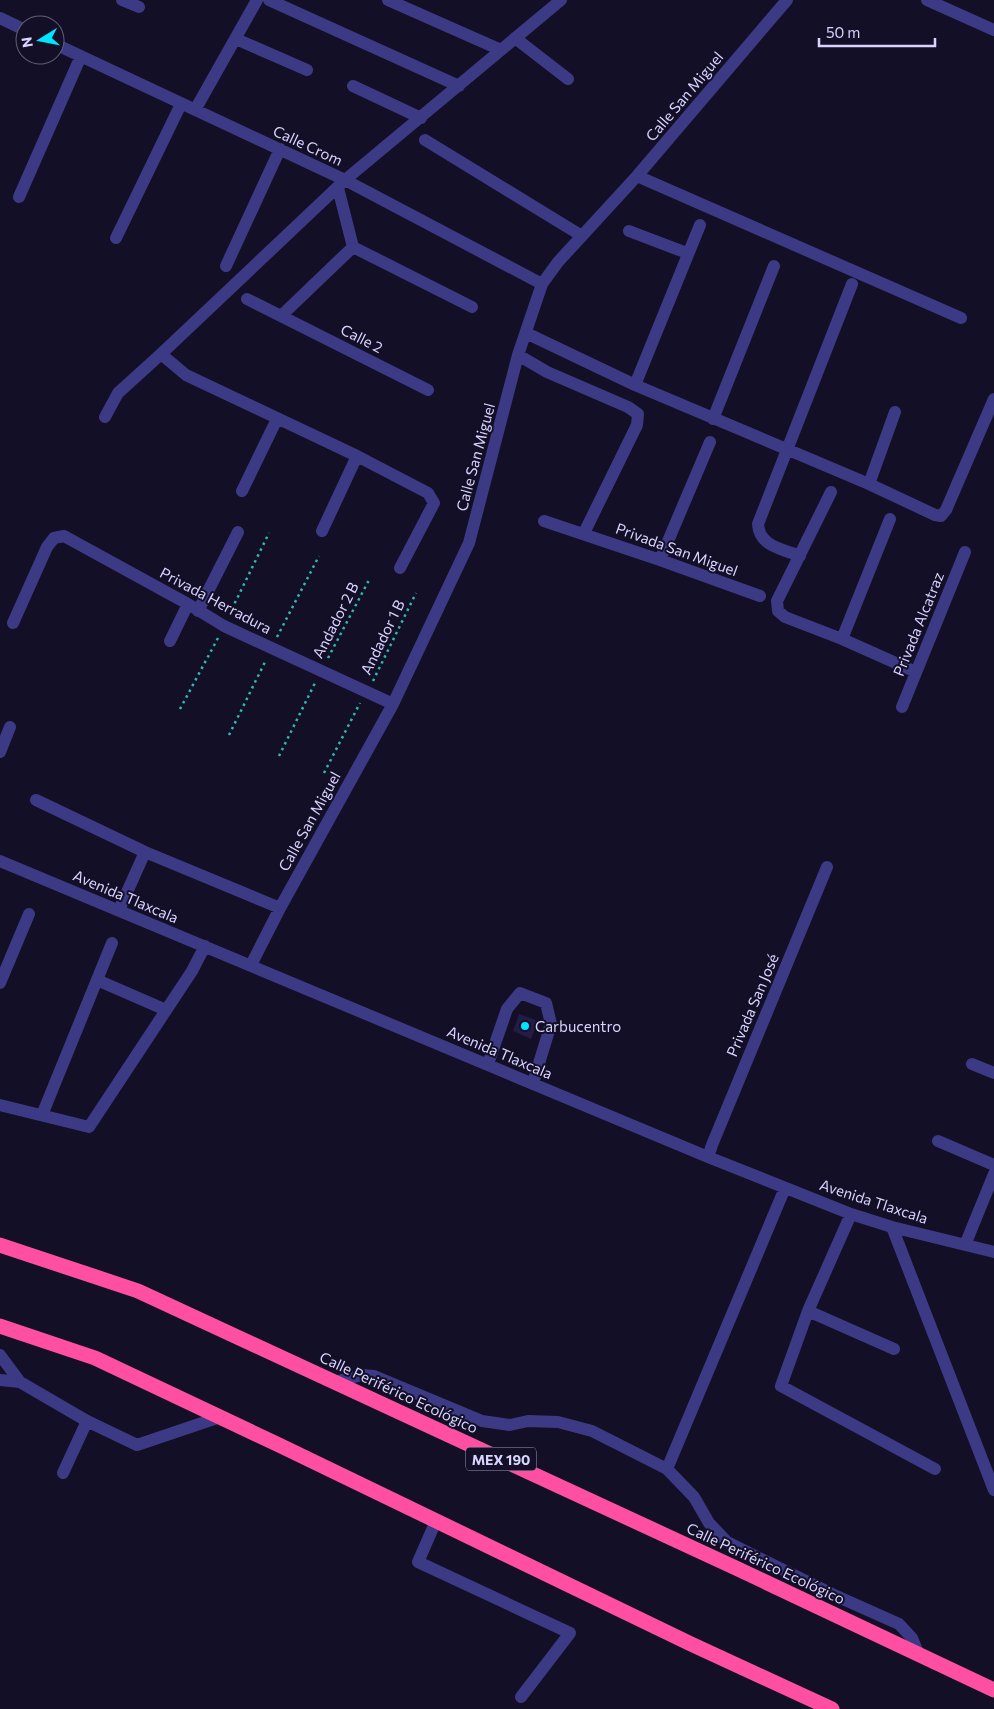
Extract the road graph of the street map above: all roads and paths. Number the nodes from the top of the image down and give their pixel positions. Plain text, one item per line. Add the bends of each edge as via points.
1 (122, 0) edge
2 (257, 0) edge
3 (269, 0) edge
4 (388, 0) edge
5 (560, 0) edge
6 (787, 0) edge
7 (927, 0) edge
8 (138, 8) dead end
9 (0, 18) edge
10 (15, 25) edge
11 (994, 30) edge
12 (515, 38) junction
13 (236, 39) junction
14 (65, 49) edge
15 (501, 50) junction
16 (81, 56) junction
17 (307, 70) dead end
18 (568, 79) dead end
19 (354, 86) dead end
20 (459, 86) junction
21 (181, 104) junction
22 (195, 110) junction
23 (421, 118) junction
24 (425, 140) dead end
25 (280, 149) junction
26 (637, 176) junction
27 (342, 184) junction
28 (20, 197) dead end
29 (700, 225) dead end
30 (629, 231) dead end
31 (582, 236) junction
32 (116, 238) dead end
33 (353, 248) junction
34 (688, 253) junction
35 (226, 266) dead end
36 (774, 266) dead end
37 (542, 284) junction
38 (852, 284) dead end
39 (247, 299) dead end
40 (472, 307) dead end
41 (281, 316) junction
42 (961, 318) dead end
43 (526, 333) junction
44 (161, 354) junction
45 (518, 355) junction
46 (635, 385) junction
47 (428, 390) dead end
48 (994, 399) edge
49 (895, 412) dead end
50 (104, 417) dead end
51 (277, 419) junction
52 (713, 419) junction
53 (710, 442) dead end
54 (788, 449) junction
55 (357, 456) junction
56 (869, 484) junction
57 (242, 491) dead end
58 (831, 492) dead end
59 (890, 519) dead end
60 (544, 521) dead end
61 (322, 531) dead end
62 (238, 532) dead end
63 (584, 534) junction
64 (965, 552) dead end
65 (319, 556) dead end
66 (800, 556) junction
67 (660, 560) junction
68 (400, 568) dead end
69 (369, 580) dead end
70 (416, 593) dead end
71 (760, 596) dead end
72 (193, 607) junction
73 (14, 623) dead end
74 (842, 639) junction
75 (170, 641) dead end
76 (272, 648) junction
77 (321, 671) junction
78 (916, 672) junction
79 (367, 691) junction
80 (393, 704) junction
81 (902, 707) dead end
82 (10, 727) dead end
83 (228, 735) dead end
84 (0, 752) edge
85 (279, 756) dead end
86 (324, 773) dead end
87 (36, 800) dead end
88 (144, 852) junction
89 (0, 861) edge
90 (827, 867) dead end
91 (280, 908) junction
92 (119, 910) junction
93 (29, 914) dead end
94 (112, 943) dead end
95 (205, 946) junction
96 (251, 965) junction
97 (97, 980) junction
98 (0, 983) edge
99 (166, 1010) junction
100 (488, 1064) junction
101 (972, 1064) dead end
102 (994, 1073) edge
103 (533, 1083) junction
104 (0, 1105) edge
105 (42, 1115) junction
106 (938, 1141) dead end
107 (708, 1156) junction
108 (994, 1164) edge
109 (994, 1174) edge
110 (785, 1188) junction
111 (851, 1214) junction
112 (892, 1227) junction
113 (966, 1245) junction
114 (0, 1246) edge
115 (994, 1252) edge
116 (808, 1311) junction
117 (0, 1326) edge
118 (894, 1348) dead end
119 (0, 1355) edge
120 (0, 1380) edge
121 (20, 1382) junction
122 (334, 1382) junction
123 (220, 1417) junction
124 (87, 1421) junction
125 (667, 1469) junction
126 (935, 1469) dead end
127 (63, 1474) dead end
128 (994, 1490) edge
129 (436, 1521) junction
130 (919, 1655) junction
131 (994, 1690) edge
132 (521, 1697) dead end
133 (832, 1709) edge

1 - 8 street
2 - 13 street
3 - 20 street
4 - 15 street
5 - 12 street
6 - 26 street, Calle San Miguel
7 - 11 street
9 - 10 street
12 - 15 street
12 - 18 street
13 - 17 street
13 - 22 street
14 - 16 street, Calle Crom
15 - 20 street
16 - 21 street, Calle Crom
16 - 28 street
19 - 23 street
20 - 23 street
21 - 22 street, Calle Crom
21 - 32 street
22 - 25 street, Calle Crom
23 - 27 street
24 - 31 street
25 - 27 street, Calle Crom
25 - 35 street
26 - 31 street, Calle San Miguel
26 - 42 street
27 - 33 street
27 - 37 street, Calle Crom
27 - 44 street
29 - 34 street
30 - 34 street
31 - 37 street, Calle San Miguel
33 - 40 street
33 - 41 street
34 - 46 street
36 - 52 street
37 - 43 street, Calle San Miguel
38 - 54 street
39 - 41 street, Calle 2
41 - 47 street, Calle 2
43 - 45 street, Calle San Miguel
43 - 46 street
44 - 50 street via 118,393
44 - 51 street via 186,375
45 - 63 street via 638,414 637,425
45 - 80 street, Calle San Miguel via 469,543
46 - 52 street
48 - 56 street via 941,516
49 - 56 street
51 - 55 street
51 - 57 street
52 - 54 street
53 - 67 street
54 - 56 street
54 - 66 street via 758,524 759,534 765,542
55 - 61 street
55 - 68 street via 428,493 434,503
58 - 66 street
59 - 74 street
60 - 63 street, Privada San Miguel
62 - 72 street
63 - 67 street, Privada San Miguel
64 - 78 street, Privada Alcatraz
65 - 76 path
66 - 74 street via 777,601 778,610 785,617
67 - 71 street, Privada San Miguel
69 - 77 path, Andador 2 B
70 - 79 path, Andador 1 B
72 - 73 street, Privada Herradura via 64,536 54,538 47,547
72 - 75 street
72 - 76 street, Privada Herradura via 224,626
74 - 78 street
76 - 77 street, Privada Herradura
76 - 83 path
77 - 79 street, Privada Herradura
77 - 85 path, Andador 2 B
78 - 81 street, Privada Alcatraz
79 - 80 street, Privada Herradura
79 - 86 path, Andador 1 B
80 - 91 street, Calle San Miguel
82 - 84 street
87 - 88 street
88 - 91 street
88 - 92 street
89 - 92 street, Avenida Tlaxcala
90 - 107 street, Privada San José
91 - 96 street, Calle San Miguel
92 - 95 street, Avenida Tlaxcala
93 - 98 street
94 - 97 street
95 - 96 street, Avenida Tlaxcala
95 - 99 street
96 - 100 street, Avenida Tlaxcala
97 - 99 street
97 - 105 street
99 - 105 street via 89,1127
100 - 103 street, Avenida Tlaxcala
100 - 103 street via 507,1009 520,993 546,1003 551,1024
101 - 102 street
103 - 107 street, Avenida Tlaxcala
104 - 105 street
106 - 108 street
107 - 110 street, Avenida Tlaxcala
109 - 113 street
110 - 111 street, Avenida Tlaxcala
110 - 125 street
111 - 112 street, Avenida Tlaxcala
111 - 116 street
112 - 113 street, Avenida Tlaxcala
112 - 128 street
113 - 115 street, Avenida Tlaxcala
114 - 122 highway, Calle Periférico Ecológico / MEX 190 via 138,1291
116 - 118 street
116 - 126 street via 781,1386
117 - 123 highway via 95,1358
119 - 121 street
120 - 121 street
121 - 124 street
122 - 125 street via 362,1375 374,1376 495,1424 558,1422 592,1431
122 - 130 highway, Calle Periférico Ecológico / MEX 190
123 - 124 street via 137,1445
123 - 129 highway
124 - 127 street
125 - 130 street via 694,1497 709,1523 727,1542 899,1624 912,1638
129 - 132 street via 418,1562 570,1633
129 - 133 highway
130 - 131 highway, Calle Periférico Ecológico / MEX 190

